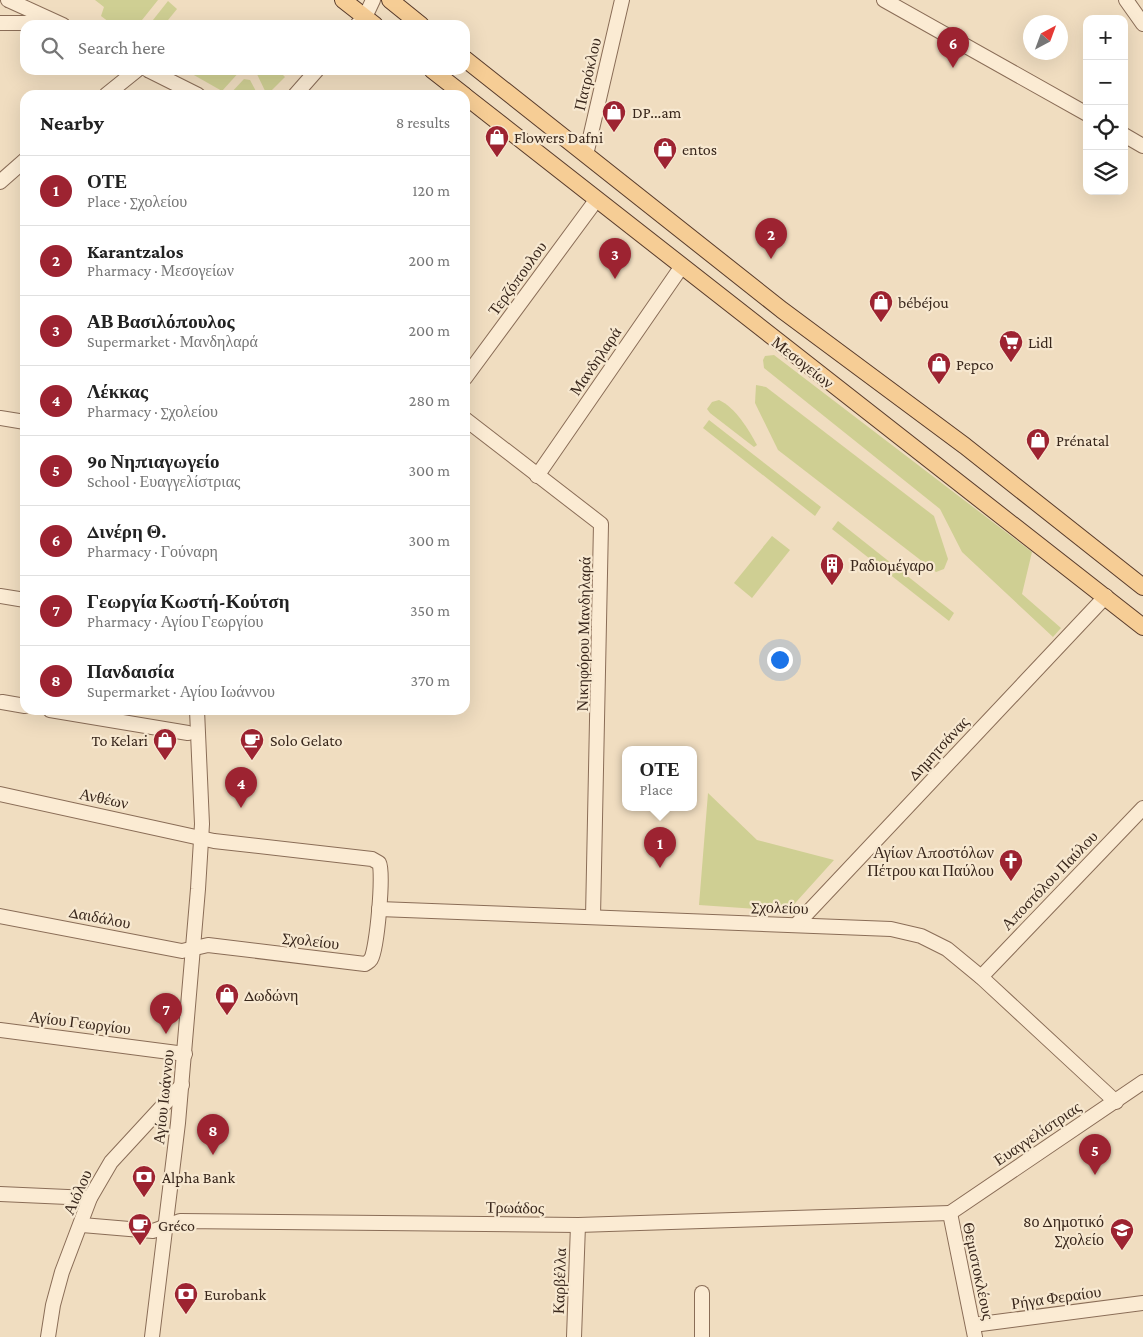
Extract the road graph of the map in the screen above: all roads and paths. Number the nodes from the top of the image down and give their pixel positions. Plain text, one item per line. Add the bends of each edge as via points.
1 (8, 0) edge
2 (343, 0) edge
3 (373, 0) edge
4 (390, 0) edge
5 (622, 0) edge
6 (884, 0) edge
7 (1126, 0) edge
8 (52, 20) edge
9 (364, 20) edge
10 (367, 20) edge
11 (416, 20) edge
12 (0, 23) edge
13 (20, 23) edge
14 (1143, 24) edge
15 (470, 63) edge
16 (131, 75) edge
17 (158, 75) edge
18 (313, 75) edge
19 (439, 75) edge
20 (112, 90) edge
21 (188, 90) edge
22 (299, 90) edge
23 (458, 90) edge
24 (470, 99) edge
25 (1083, 112) edge
26 (1128, 137) edge
27 (1143, 146) edge
28 (586, 155) junction
29 (20, 164) edge
30 (0, 182) edge
31 (597, 199) junction
32 (682, 266) junction
33 (470, 371) edge
34 (0, 418) edge
35 (20, 421) edge
36 (470, 423) edge
37 (538, 476) junction
38 (1143, 587) edge
39 (0, 596) edge
40 (1106, 596) junction
41 (20, 599) edge
42 (1143, 626) edge
43 (2, 702) dead end
44 (20, 705) edge
45 (80, 715) edge
46 (197, 715) edge
47 (188, 733) dead end
48 (0, 794) edge
49 (1143, 808) edge
50 (201, 838) junction
51 (379, 909) junction
52 (0, 916) edge
53 (594, 917) junction
54 (796, 925) junction
55 (194, 948) junction
56 (981, 977) junction
57 (0, 1030) edge
58 (185, 1054) junction
59 (1143, 1082) edge
60 (182, 1085) junction
61 (1116, 1102) junction
62 (0, 1194) edge
63 (90, 1198) junction
64 (950, 1213) junction
65 (82, 1225) junction
66 (578, 1225) junction
67 (166, 1226) junction
68 (702, 1293) dead end
69 (1143, 1303) edge
70 (974, 1331) edge
71 (48, 1337) edge
72 (152, 1337) edge
73 (574, 1337) edge
74 (702, 1337) edge

1 - 8 street
2 - 9 main road
3 - 10 street
4 - 11 main road
5 - 28 street, Πατρόκλου
6 - 25 street
7 - 14 street
12 - 13 street
15 - 28 main road, Μεσογείων
16 - 20 street
17 - 21 street
18 - 22 street
19 - 23 main road, Μεσογείων
24 - 31 main road, Μεσογείων
26 - 27 street
28 - 38 main road, Μεσογείων
29 - 30 street
31 - 32 main road, Μεσογείων
31 - 33 street, Τερζόπουλου
32 - 37 street, Μανδηλαρά
32 - 40 main road, Μεσογείων
34 - 35 street
36 - 37 street, Νικηφόρου Μανδηλαρά
37 - 53 street, Νικηφόρου Μανδηλαρά via 598,520 602,530
39 - 41 street
40 - 42 main road, Μεσογείων
40 - 54 street, Δημητσάνας
43 - 44 street
45 - 47 street
46 - 50 street, Αγίου Ιωάννου
48 - 50 street, Ανθέων
49 - 56 street, Αποστόλου Παύλου
50 - 51 street, Σχολείου via 376,860 381,870
50 - 55 street, Αγίου Ιωάννου
51 - 53 street, Σχολείου
51 - 55 street, Σχολείου via 372,956 365,964 208,945
52 - 55 street, Δαιδάλου via 182,951
53 - 54 street, Σχολείου
54 - 56 street, Σχολείου via 906,931 948,949
55 - 58 street, Αγίου Ιωάννου
56 - 61 street, Σχολείου
57 - 58 street, Αγίου Γεωργίου
58 - 60 street, Αγίου Ιωάννου
59 - 61 street, Ευαγγελίστριας
60 - 63 street, Αιόλου via 111,1162
60 - 67 street, Αγίου Ιωάννου
61 - 64 street, Ευαγγελίστριας
62 - 63 street
63 - 65 street, Αιόλου
64 - 66 street, Τρωάδος
64 - 70 street, Θεμιστοκλέους
65 - 67 street, Τρωάδος via 153,1231
65 - 71 street, Αιόλου via 62,1272
66 - 67 street, Τρωάδος via 180,1221
66 - 73 street, Καρβέλλα
67 - 72 street, Αγίου Ιωάννου
68 - 74 street
69 - 70 street, Ρήγα Φεραίου

